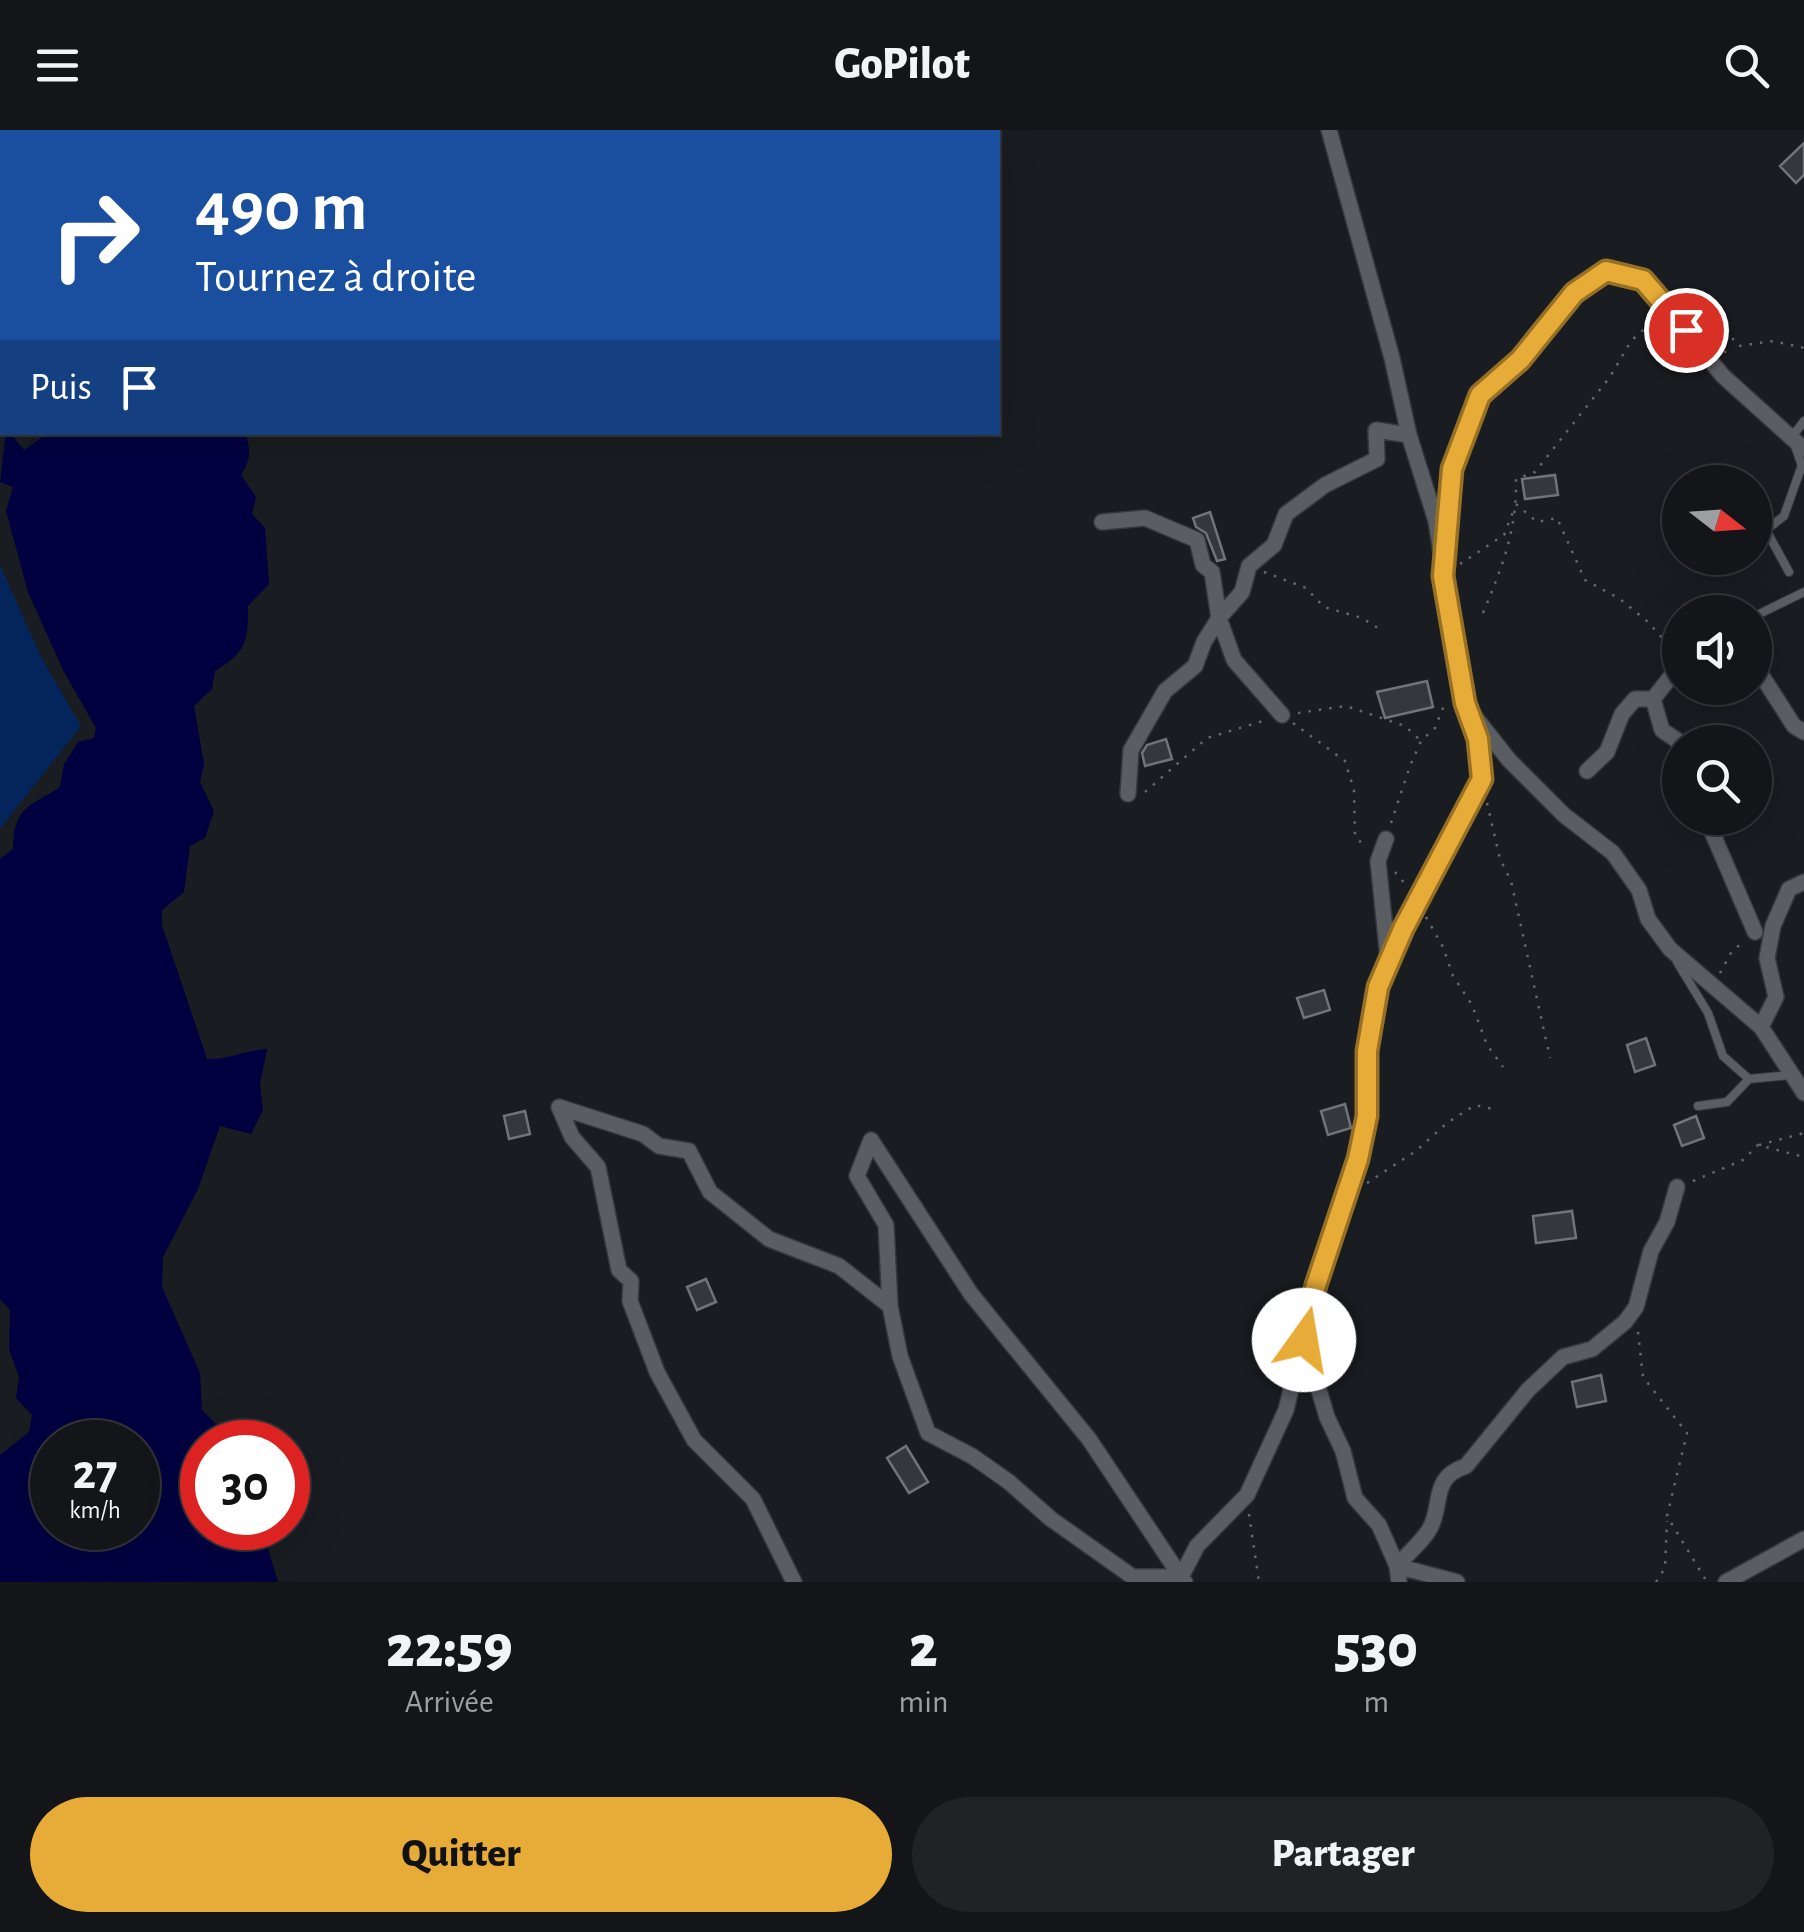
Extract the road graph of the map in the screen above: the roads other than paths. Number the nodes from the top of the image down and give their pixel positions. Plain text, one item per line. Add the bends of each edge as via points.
1 (1328, 130) edge
2 (1804, 421) edge
3 (1409, 435) junction
4 (1800, 455) edge
5 (1102, 522) dead end
6 (1790, 572) dead end
7 (1443, 576) junction
8 (1804, 592) edge
9 (1772, 608) edge
10 (1220, 618) junction
11 (1662, 688) edge
12 (1772, 692) edge
13 (1653, 699) junction
14 (1465, 703) junction
15 (1282, 715) road end
16 (1662, 730) edge
17 (1804, 732) edge
18 (1587, 770) dead end
19 (1128, 794) road end
20 (1713, 835) edge
21 (1386, 838) road end
22 (1804, 882) edge
23 (1756, 932) road end
24 (1670, 949) junction
25 (1388, 958) junction
26 (1762, 1027) junction
27 (1790, 1076) junction
28 (1749, 1079) junction
29 (1804, 1093) edge
30 (1698, 1106) dead end
31 (1677, 1187) road end
32 (890, 1306) junction
33 (1304, 1340) junction
34 (1804, 1539) edge
35 (1398, 1574) edge
36 (1172, 1579) edge
37 (794, 1582) edge
38 (1457, 1582) edge
39 (1726, 1582) edge

1 - 3 street
2 - 4 lane
3 - 7 street via 1436,520
3 - 10 street via 1376,430 1377,459 1286,514 1274,546 1249,566 1242,592
4 - 6 lane via 1784,516 1766,530
4 - 7 street via 1643,280 1606,271 1574,293 1520,360 1480,395 1452,469
5 - 10 street via 1145,518 1197,540 1203,565 1212,572
7 - 14 street
8 - 9 lane
10 - 15 street via 1234,660
10 - 19 street via 1194,666 1165,691 1131,750
11 - 13 street
12 - 17 street
13 - 16 street
13 - 18 street via 1635,698 1608,752
14 - 24 street via 1509,760 1613,853
14 - 25 street via 1482,779
20 - 23 street
21 - 25 street via 1378,861
22 - 26 street via 1789,889 1772,926 1766,958 1776,997
24 - 26 street
24 - 28 lane via 1708,1013 1723,1056
25 - 33 street via 1367,1051 1367,1116
26 - 27 street
27 - 28 lane
27 - 29 street
28 - 30 lane via 1727,1102
31 - 35 street via 1636,1307 1592,1349 1563,1358 1466,1466 1452,1470 1438,1492 1430,1529
32 - 36 street via 928,1433 1009,1482 1132,1577
32 - 36 street via 886,1225 857,1176 871,1140 971,1294 1089,1439
32 - 37 street via 839,1266 769,1239 710,1192 689,1150 659,1146 643,1134 560,1107 572,1137 598,1167 619,1270 630,1281 630,1301 657,1372 694,1440 753,1500
33 - 35 street via 1355,1498 1379,1525
33 - 36 street via 1286,1410 1246,1495
34 - 39 street
35 - 38 street

